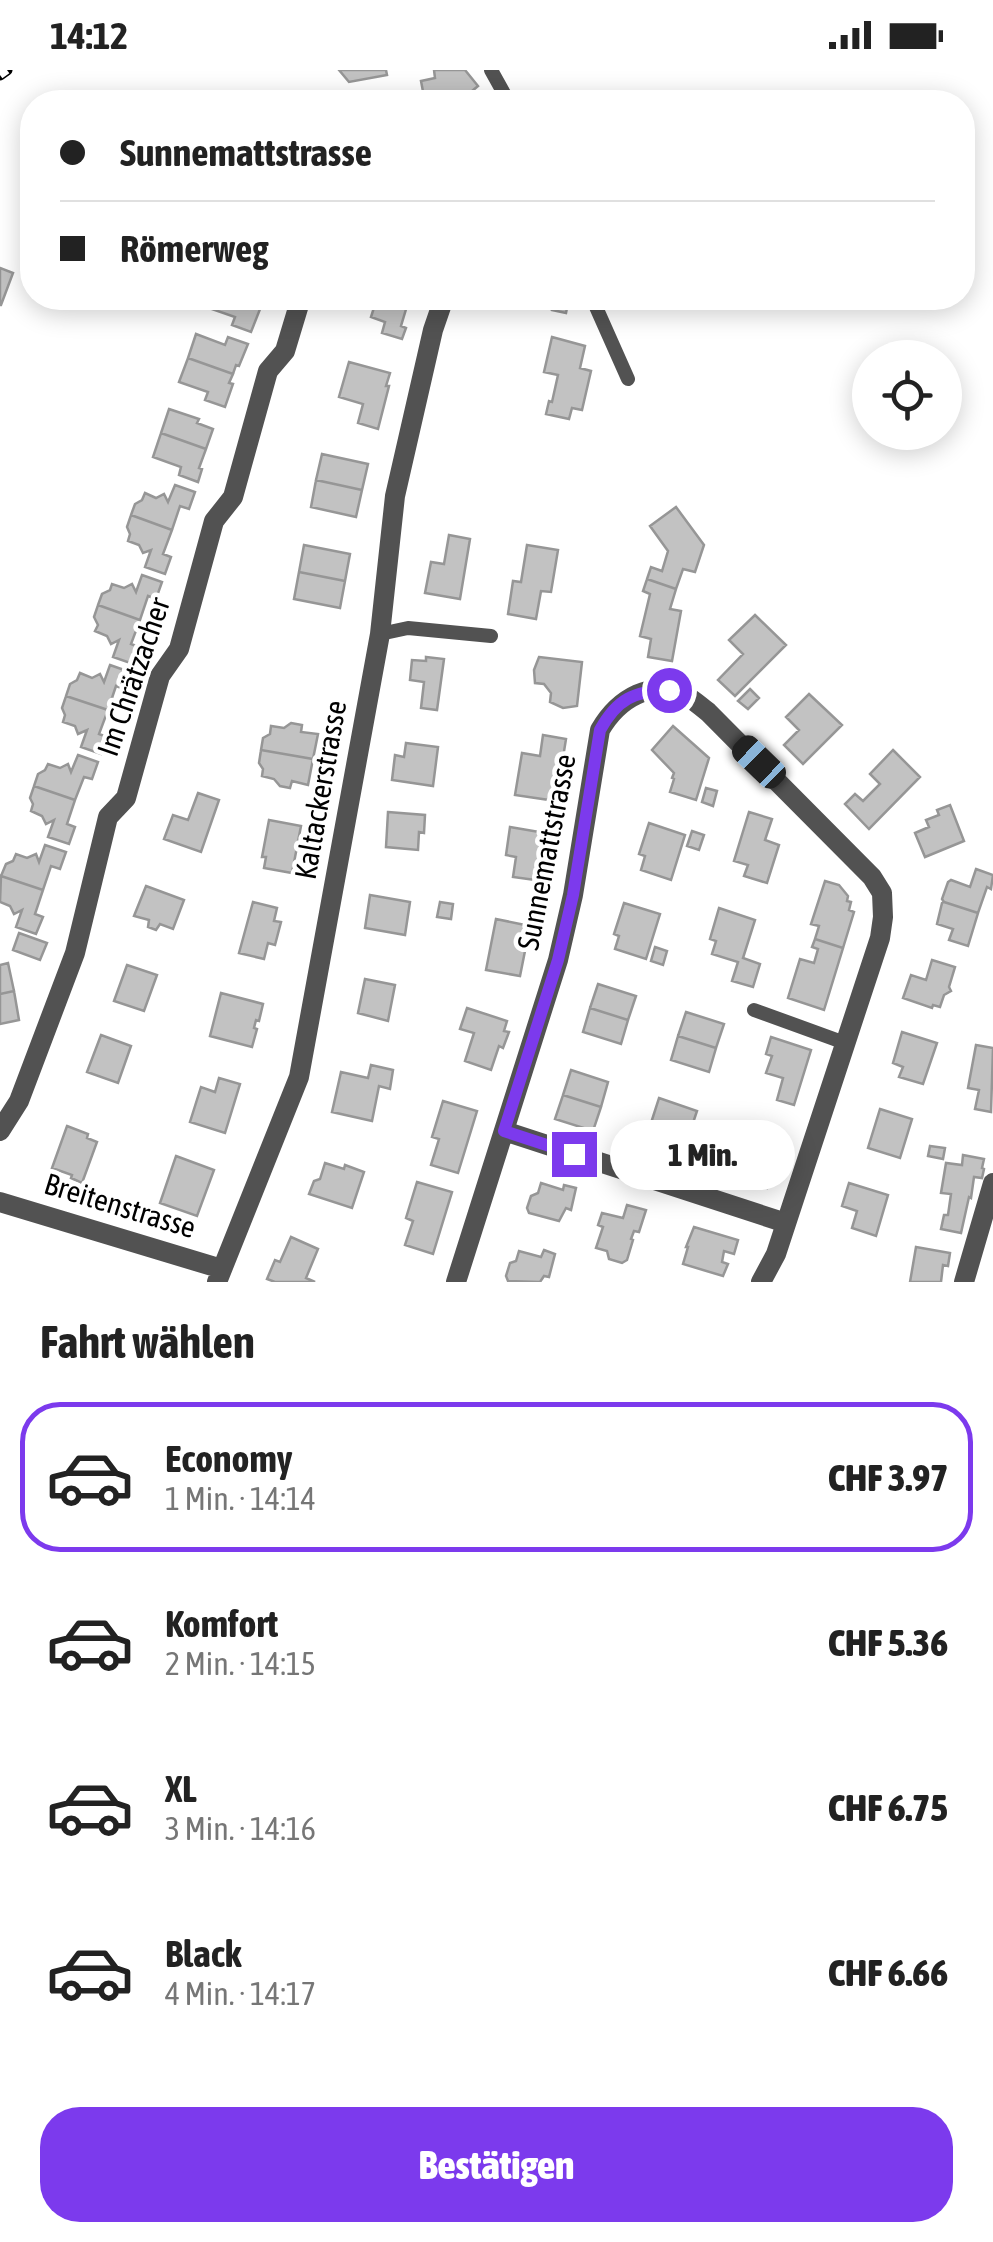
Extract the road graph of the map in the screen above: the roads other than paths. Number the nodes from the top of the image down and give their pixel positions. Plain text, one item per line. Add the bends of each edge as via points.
1 (297, 310) edge
2 (440, 310) edge
3 (597, 310) edge
4 (628, 380) dead end
5 (380, 634) junction
6 (491, 636) dead end
7 (754, 1010) dead end
8 (845, 1043) junction
9 (504, 1131) junction
10 (0, 1132) edge
11 (993, 1183) edge
12 (0, 1202) edge
13 (786, 1223) junction
14 (987, 1223) edge
15 (219, 1275) edge
16 (456, 1282) edge
17 (761, 1282) edge
18 (964, 1282) edge

1 - 10 street, Im Chrätzacher via 285,350 268,371 233,497 214,521 179,649 160,676 126,798 108,817 75,953 19,1101
2 - 5 street, Kaltackerstrasse via 395,496
3 - 4 lane
5 - 6 lane via 408,628
5 - 15 street, Kaltackerstrasse via 298,1077
7 - 8 lane
8 - 9 street, Sunnemattstrasse via 880,938 882,893 861,862 708,712 669,690 648,691 619,704 600,730 562,944
8 - 13 street, Sunnemattstrasse
9 - 13 street
9 - 16 street, Sunnemattstrasse
11 - 14 street
12 - 15 street, Breitenstrasse
13 - 17 street, Sunnemattstrasse
14 - 18 street

